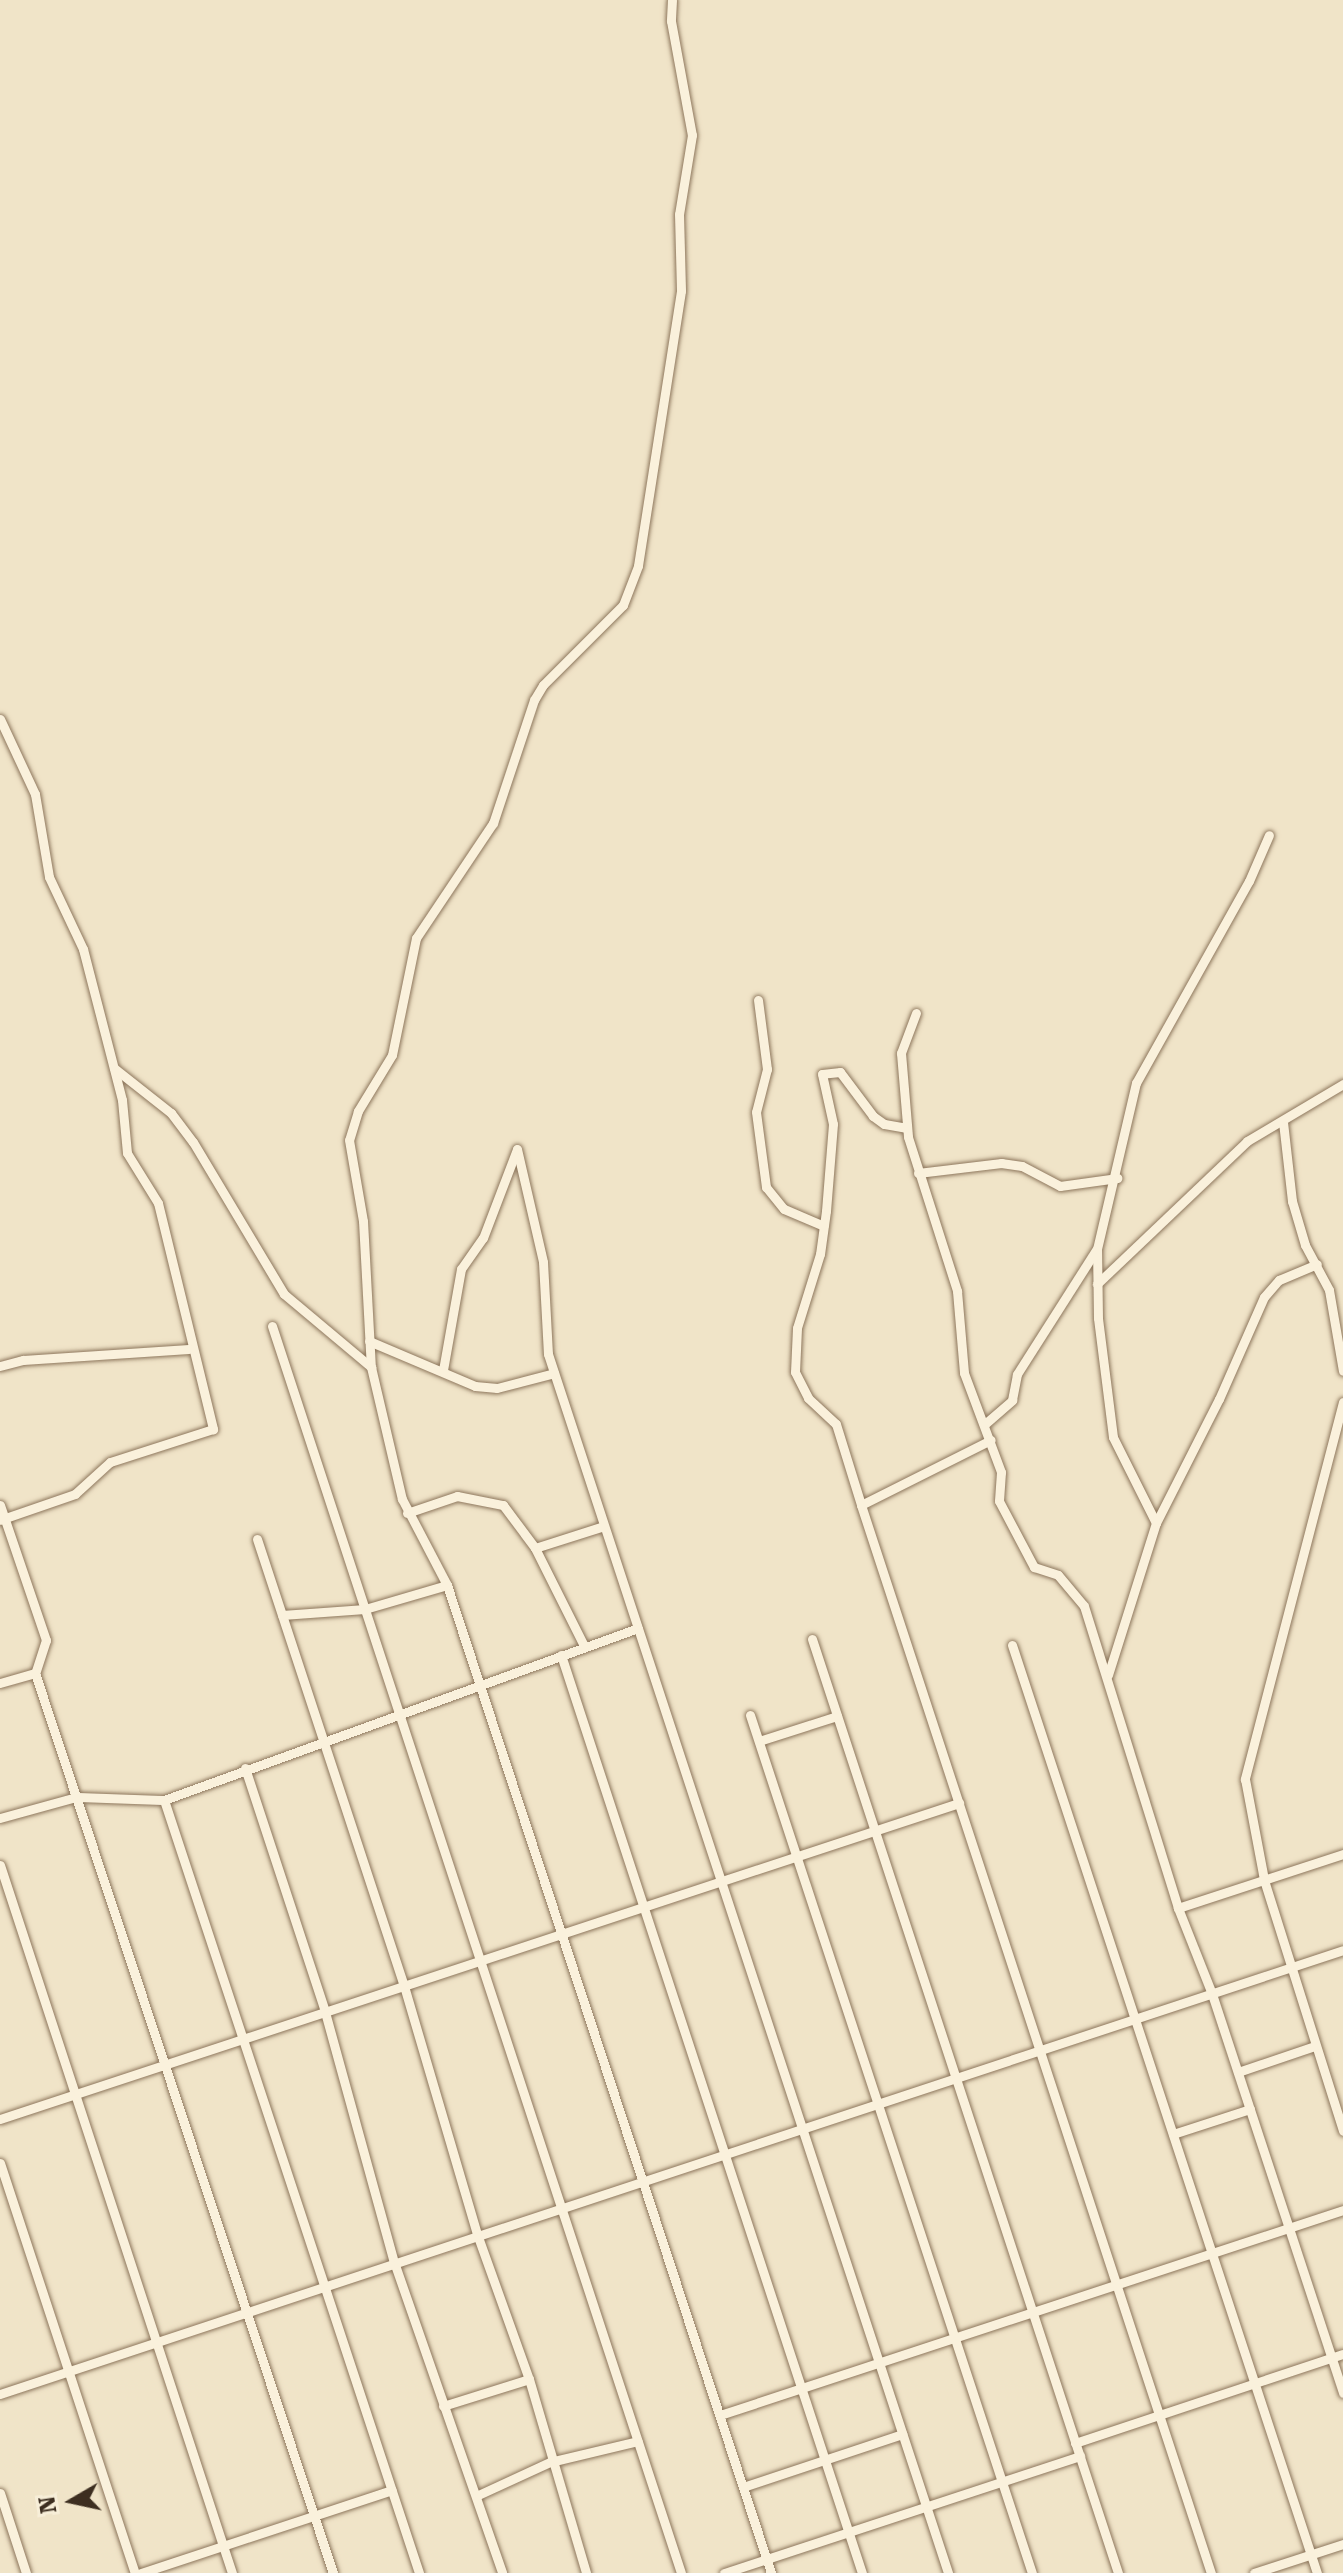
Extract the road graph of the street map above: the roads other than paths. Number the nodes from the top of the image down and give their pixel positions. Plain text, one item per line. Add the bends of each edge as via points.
1 (672, 0) edge
2 (0, 719) edge
3 (1269, 835) dead end
4 (758, 1000) dead end
5 (916, 1013) dead end
6 (114, 1068) junction
7 (1343, 1084) edge
8 (1283, 1122) junction
9 (907, 1128) junction
10 (918, 1173) junction
11 (1117, 1178) junction
12 (824, 1226) junction
13 (1097, 1249) junction
14 (1317, 1264) junction
15 (1097, 1284) junction
16 (272, 1326) dead end
17 (369, 1341) junction
18 (189, 1349) junction
19 (0, 1366) edge
20 (371, 1367) junction
21 (443, 1370) junction
22 (1343, 1371) edge
23 (554, 1373) junction
24 (1343, 1402) edge
25 (986, 1423) junction
26 (991, 1440) junction
27 (0, 1505) edge
28 (861, 1505) junction
29 (407, 1513) junction
30 (2, 1519) edge
31 (1156, 1523) junction
32 (604, 1526) junction
33 (257, 1539) dead end
34 (535, 1548) junction
35 (447, 1585) junction
36 (365, 1609) junction
37 (282, 1615) junction
38 (638, 1628) junction
39 (812, 1639) dead end
40 (1012, 1645) dead end
41 (584, 1646) junction
42 (561, 1655) junction
43 (35, 1673) junction
44 (1108, 1676) junction
45 (0, 1683) edge
46 (479, 1683) junction
47 (399, 1714) junction
48 (750, 1715) dead end
49 (837, 1716) junction
50 (759, 1741) junction
51 (324, 1744) junction
52 (245, 1768) junction
53 (76, 1797) junction
54 (164, 1800) junction
55 (959, 1803) junction
56 (0, 1818) edge
57 (875, 1830) junction
58 (1343, 1854) edge
59 (797, 1856) junction
60 (0, 1865) edge
61 (1264, 1880) junction
62 (721, 1881) junction
63 (643, 1907) junction
64 (1178, 1908) junction
65 (562, 1934) junction
66 (1343, 1950) edge
67 (480, 1961) junction
68 (1289, 1968) junction
69 (404, 1986) junction
70 (1212, 1994) junction
71 (325, 2012) junction
72 (1135, 2019) junction
73 (243, 2039) junction
74 (1315, 2046) junction
75 (1040, 2050) junction
76 (164, 2065) junction
77 (1238, 2072) junction
78 (956, 2078) junction
79 (75, 2094) junction
80 (878, 2104) junction
81 (1250, 2109) junction
82 (0, 2119) edge
83 (802, 2129) junction
84 (1343, 2131) edge
85 (1173, 2134) junction
86 (725, 2154) junction
87 (0, 2163) edge
88 (643, 2181) junction
89 (562, 2208) junction
90 (1343, 2210) edge
91 (1289, 2228) junction
92 (477, 2234) junction
93 (1212, 2253) junction
94 (394, 2262) junction
95 (1117, 2284) junction
96 (325, 2287) junction
97 (1033, 2312) junction
98 (246, 2313) junction
99 (955, 2338) junction
100 (156, 2342) junction
101 (1343, 2354) edge
102 (1332, 2358) junction
103 (879, 2363) junction
104 (68, 2371) junction
105 (529, 2379) junction
106 (1255, 2383) junction
107 (802, 2389) junction
108 (1343, 2393) edge
109 (0, 2394) edge
110 (443, 2406) junction
111 (720, 2415) junction
112 (1160, 2415) junction
113 (902, 2434) junction
114 (638, 2441) junction
115 (1075, 2443) junction
116 (1080, 2456) junction
117 (825, 2460) junction
118 (550, 2462) junction
119 (1002, 2481) junction
120 (743, 2487) junction
121 (392, 2490) junction
122 (0, 2493) edge
123 (476, 2496) junction
124 (926, 2506) junction
125 (314, 2516) junction
126 (849, 2532) junction
127 (1343, 2544) edge
128 (223, 2546) junction
129 (1311, 2554) junction
130 (767, 2559) junction
131 (26, 2573) edge
132 (138, 2573) edge
133 (232, 2573) edge
134 (333, 2573) edge
135 (419, 2573) edge
136 (502, 2573) edge
137 (586, 2573) edge
138 (681, 2573) edge
139 (724, 2573) edge
140 (771, 2573) edge
141 (862, 2573) edge
142 (948, 2573) edge
143 (1032, 2573) edge
144 (1118, 2573) edge
145 (1211, 2573) edge
146 (1254, 2573) edge
147 (1317, 2573) edge

1 - 17 street via 671,21 692,135 679,214 681,291 638,566 614,616 543,685 493,823 413,948 392,1055 358,1111 349,1140 363,1221
2 - 6 street via 35,794 49,877 83,949
3 - 11 street via 1249,881 1136,1083 1122,1132
4 - 12 street via 767,1069 756,1112 763,1176 784,1209
5 - 9 street via 901,1053
6 - 18 street via 127,1153 158,1203
6 - 20 street via 171,1113 193,1142 284,1294
7 - 8 street
8 - 14 street via 1292,1201 1305,1245
8 - 15 street via 1225,1159
9 - 10 street
9 - 12 street via 873,1116 840,1072 822,1074 833,1124
10 - 11 street via 1001,1163 1022,1166 1060,1186
10 - 25 street via 957,1291 964,1373
11 - 13 street
12 - 28 street via 803,1302 795,1372 808,1398 836,1424
13 - 15 street
13 - 25 street via 1024,1362 1012,1400
14 - 22 street via 1334,1306
14 - 31 street via 1279,1280 1264,1297
15 - 31 street via 1113,1437
16 - 36 street
17 - 20 street
17 - 21 street
18 - 19 street
18 - 30 street via 213,1429 110,1462 75,1494
20 - 29 street
21 - 23 street via 475,1386 497,1388
21 - 23 street via 461,1269 483,1238 517,1149 543,1262 548,1354
23 - 32 street
24 - 61 street via 1300,1579 1251,1747 1247,1809
25 - 26 street
26 - 28 street
26 - 44 street via 1006,1519 1034,1567 1058,1575 1084,1606
27 - 30 street
28 - 55 street
29 - 34 street via 457,1496 490,1499 503,1505
29 - 35 street
30 - 43 street via 46,1640
31 - 44 street
32 - 34 street
32 - 38 street
33 - 37 street
34 - 41 street
35 - 36 street
35 - 46 street
36 - 37 street
36 - 47 street
37 - 51 street
38 - 41 street
38 - 62 street
39 - 49 street
40 - 72 street
41 - 42 street
42 - 46 street
42 - 63 street
43 - 45 street
43 - 53 street
44 - 64 street
46 - 47 street
46 - 65 street
47 - 51 street
47 - 67 street
48 - 50 street
49 - 50 street
49 - 57 street
50 - 59 street
51 - 52 street
51 - 69 street
52 - 54 street
52 - 71 street
53 - 54 street
53 - 56 street
53 - 76 street
54 - 73 street
55 - 57 street
55 - 75 street
57 - 59 street
57 - 78 street
58 - 61 street
59 - 62 street
59 - 80 street
60 - 79 street
61 - 64 street
61 - 68 street
62 - 63 street
62 - 83 street
63 - 65 street
63 - 86 street
64 - 70 street
65 - 67 street
65 - 88 street
66 - 68 street
67 - 69 street
67 - 89 street
68 - 70 street
68 - 74 street
69 - 71 street
69 - 92 street
70 - 72 street
70 - 77 street
71 - 73 street
71 - 94 street
72 - 75 street
72 - 85 street
73 - 76 street
73 - 96 street
74 - 77 street
74 - 84 street
75 - 78 street
75 - 95 street
76 - 79 street
76 - 98 street
77 - 81 street
78 - 80 street
78 - 97 street
79 - 82 street
79 - 100 street
80 - 83 street
80 - 99 street
81 - 85 street
81 - 91 street
83 - 86 street
83 - 103 street
85 - 93 street
86 - 88 street
86 - 107 street
87 - 104 street
88 - 89 street
88 - 111 street
89 - 92 street
89 - 114 street
90 - 91 street
91 - 93 street
91 - 102 street
92 - 94 street
92 - 105 street
93 - 95 street
93 - 106 street
94 - 96 street
94 - 110 street
95 - 97 street
95 - 112 street
96 - 98 street
96 - 121 street
97 - 99 street
97 - 115 street
98 - 100 street
98 - 125 street
99 - 103 street
99 - 119 street
100 - 104 street
100 - 128 street
101 - 102 street
102 - 106 street
102 - 108 street
103 - 107 street
103 - 113 street
104 - 109 street
104 - 132 street
105 - 110 street
105 - 118 street
106 - 112 street
106 - 129 street
107 - 111 street
107 - 117 street
110 - 123 street
111 - 120 street
112 - 115 street
112 - 145 street
113 - 117 street
113 - 124 street
114 - 118 street
114 - 138 street
115 - 116 street
116 - 119 street
116 - 144 street
117 - 120 street
117 - 126 street
118 - 123 street
118 - 137 street
119 - 124 street
119 - 143 street
120 - 130 street
121 - 125 street
121 - 135 street
122 - 131 street
123 - 136 street
124 - 126 street
124 - 142 street
125 - 128 street
125 - 134 street
126 - 130 street
126 - 141 street
127 - 129 street
128 - 132 street
128 - 133 street
129 - 146 street
129 - 147 street
130 - 139 street
130 - 140 street

